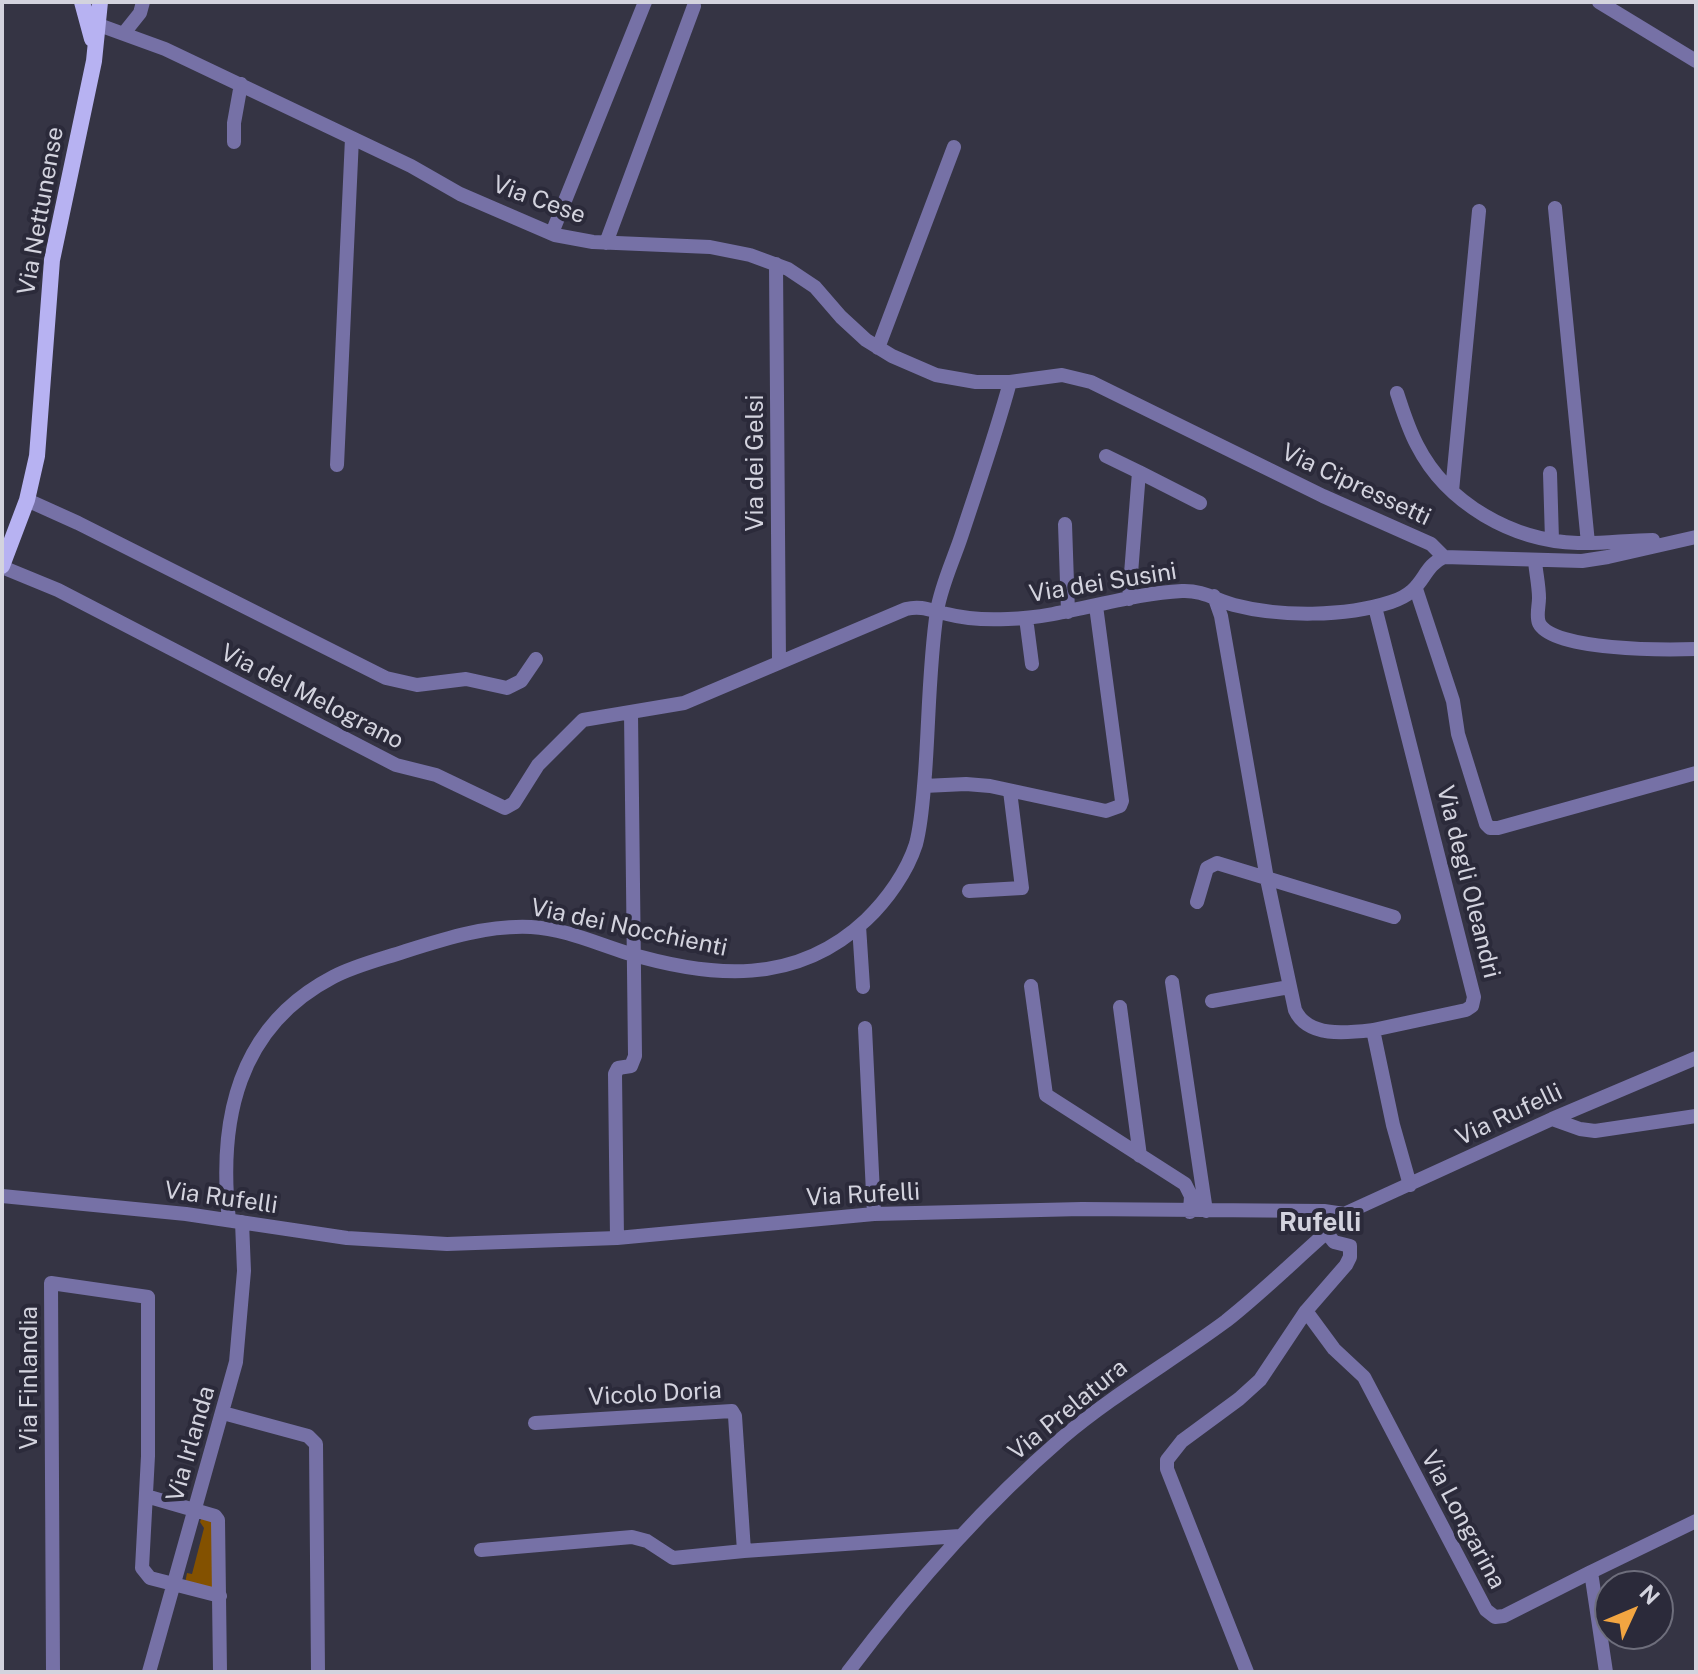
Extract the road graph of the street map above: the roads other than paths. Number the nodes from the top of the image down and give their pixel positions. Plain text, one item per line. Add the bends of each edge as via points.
1 (82, 2) edge
2 (100, 2) edge
3 (143, 2) edge
4 (645, 2) edge
5 (1599, 2) edge
6 (694, 6) dead end
7 (99, 25) junction
8 (124, 33) junction
9 (96, 52) junction
10 (1696, 61) edge
11 (241, 84) junction
12 (352, 138) junction
13 (234, 142) dead end
14 (954, 147) dead end
15 (1555, 208) dead end
16 (1479, 211) dead end
17 (552, 233) junction
18 (606, 243) junction
19 (776, 264) junction
20 (878, 348) junction
21 (1010, 382) junction
22 (1397, 393) dead end
23 (1106, 456) dead end
24 (337, 465) dead end
25 (1139, 472) junction
26 (1550, 473) dead end
27 (1452, 491) junction
28 (27, 500) junction
29 (1200, 503) dead end
30 (1065, 524) dead end
31 (1696, 537) edge
32 (1552, 540) junction
33 (1588, 543) junction
34 (1663, 544) junction
35 (1444, 557) junction
36 (3, 560) edge
37 (1535, 561) junction
38 (1416, 589) junction
39 (1214, 596) junction
40 (1129, 599) junction
41 (1231, 604) junction
42 (1096, 606) junction
43 (1375, 607) junction
44 (937, 611) junction
45 (1068, 612) junction
46 (1026, 618) junction
47 (1225, 639) junction
48 (1696, 649) edge
49 (536, 659) dead end
50 (779, 662) junction
51 (1032, 664) dead end
52 (631, 713) junction
53 (1696, 773) edge
54 (924, 786) junction
55 (1010, 791) junction
56 (1267, 879) junction
57 (969, 891) dead end
58 (1197, 902) dead end
59 (1394, 917) dead end
60 (859, 926) junction
61 (635, 955) junction
62 (1172, 982) dead end
63 (1031, 986) dead end
64 (863, 987) dead end
65 (1289, 987) junction
66 (1212, 1001) dead end
67 (1120, 1007) dead end
68 (865, 1028) dead end
69 (1373, 1030) junction
70 (1696, 1058) edge
71 (1696, 1116) edge
72 (1552, 1119) junction
73 (1140, 1156) junction
74 (1410, 1185) junction
75 (2, 1196) edge
76 (1198, 1212) junction
77 (874, 1214) junction
78 (1344, 1214) junction
79 (235, 1221) junction
80 (1326, 1232) junction
81 (617, 1238) junction
82 (1306, 1311) junction
83 (223, 1413) junction
84 (535, 1423) dead end
85 (146, 1496) junction
86 (195, 1511) junction
87 (1696, 1521) edge
88 (960, 1536) junction
89 (481, 1550) dead end
90 (744, 1551) junction
91 (1591, 1572) junction
92 (175, 1584) junction
93 (220, 1596) junction
94 (53, 1672) edge
95 (149, 1672) edge
96 (220, 1672) edge
97 (318, 1672) edge
98 (848, 1672) edge
99 (1247, 1672) edge
100 (1606, 1672) edge

1 - 9 main road, Via Nettunense
2 - 7 main road, Via Nettunense
3 - 8 street
4 - 17 street
5 - 10 street
6 - 18 street
7 - 8 street, Via Cese
7 - 9 main road, Via Nettunense
8 - 11 street, Via Cese
9 - 28 main road, Via Nettunense via 52,260 41,431
11 - 12 street, Via Cese
11 - 13 street
12 - 17 street, Via Cese
12 - 24 street
14 - 20 street
15 - 33 street
16 - 27 street
17 - 18 street, Via Cese
18 - 19 street, Via Cese via 710,247
19 - 20 street, Via Cese via 808,281
19 - 50 street, Via dei Gelsi
20 - 21 street, Via Cese via 948,378
21 - 35 street, Via Cipressetti via 1062,375 1091,382 1431,544
21 - 44 street, Via dei Nocchienti
22 - 27 street via 1420,451
23 - 25 street
25 - 29 street
25 - 40 street
26 - 32 street
27 - 32 street via 1496,522
28 - 36 main road, Via Nettunense
28 - 49 street via 386,678 417,685 466,679 507,688 521,681
30 - 45 street
31 - 34 street, Via Cipressetti
32 - 33 street
33 - 34 street
34 - 37 street, Via Cipressetti via 1591,560
35 - 37 street, Via Cipressetti
35 - 38 street, Via dei Susini
36 - 52 street, Via del Melograno via 396,765 436,775 503,808 514,803 538,765 578,724 595,716
37 - 48 street via 1538,618 1546,632 1612,646
38 - 43 street, Via dei Susini
38 - 53 street via 1490,828
39 - 40 street, Via dei Susini via 1187,591
39 - 41 street, Via dei Susini
39 - 47 street
40 - 42 street, Via dei Susini
41 - 43 street, Via dei Susini via 1300,613
41 - 47 street
42 - 45 street, Via dei Susini
42 - 55 street via 1121,804 1106,811
43 - 69 street, Via degli Oleandri via 1474,1000 1466,1010
44 - 46 street, Via dei Susini via 982,619
44 - 50 street, Via del Melograno via 916,607 889,615
44 - 54 street, Via dei Nocchienti
45 - 46 street, Via dei Susini
46 - 51 street
47 - 56 street
50 - 52 street, Via del Melograno via 684,703
52 - 61 street
54 - 55 street via 966,784
54 - 60 street, Via dei Nocchienti via 909,859 884,900
55 - 57 street via 1022,888
56 - 58 street via 1214,863 1206,870
56 - 59 street
56 - 65 street
60 - 61 street, Via dei Nocchienti via 818,953 760,972 711,971
60 - 64 street
61 - 79 street, Via dei Nocchienti via 553,930 501,928 429,944 352,969 318,987 271,1029 235,1093 225,1157
61 - 81 street via 634,1059 614,1076
62 - 76 street
63 - 73 street via 1046,1095
65 - 66 street
65 - 69 street via 1296,1012 1306,1024 1338,1033
67 - 73 street
68 - 77 street
69 - 74 street
70 - 72 street, Via Rufelli
71 - 72 street via 1595,1131
72 - 74 street, Via Rufelli
73 - 76 street via 1185,1184
74 - 78 street, Via Rufelli
75 - 79 street, Via Rufelli
76 - 77 street, Via Rufelli
76 - 78 street, Via Rufelli
77 - 81 street, Via Rufelli
78 - 80 street, Via Prelatura
79 - 81 street, Via Rufelli via 409,1243
79 - 83 street, Via Irlanda via 244,1271 239,1341
80 - 82 street via 1334,1242 1350,1246 1350,1257
80 - 88 street, Via Prelatura via 1225,1321 1063,1437
82 - 91 street, Via Longarina via 1334,1349 1364,1377 1489,1613 1504,1616
82 - 99 street via 1255,1385 1182,1441 1166,1462
83 - 86 street, Via Irlanda
83 - 97 street via 308,1436 316,1444
84 - 90 street, Vicolo Doria via 732,1411
85 - 86 street
85 - 92 street, Via Finlandia via 142,1569 150,1578
85 - 94 street, Via Finlandia via 148,1297 51,1283
86 - 92 street, Via Irlanda
86 - 93 street via 218,1520
87 - 91 street
88 - 90 street
88 - 98 street, Via Prelatura
89 - 90 street via 632,1537 673,1558
91 - 100 street
92 - 93 street
92 - 95 street, Via Irlanda
93 - 96 street

